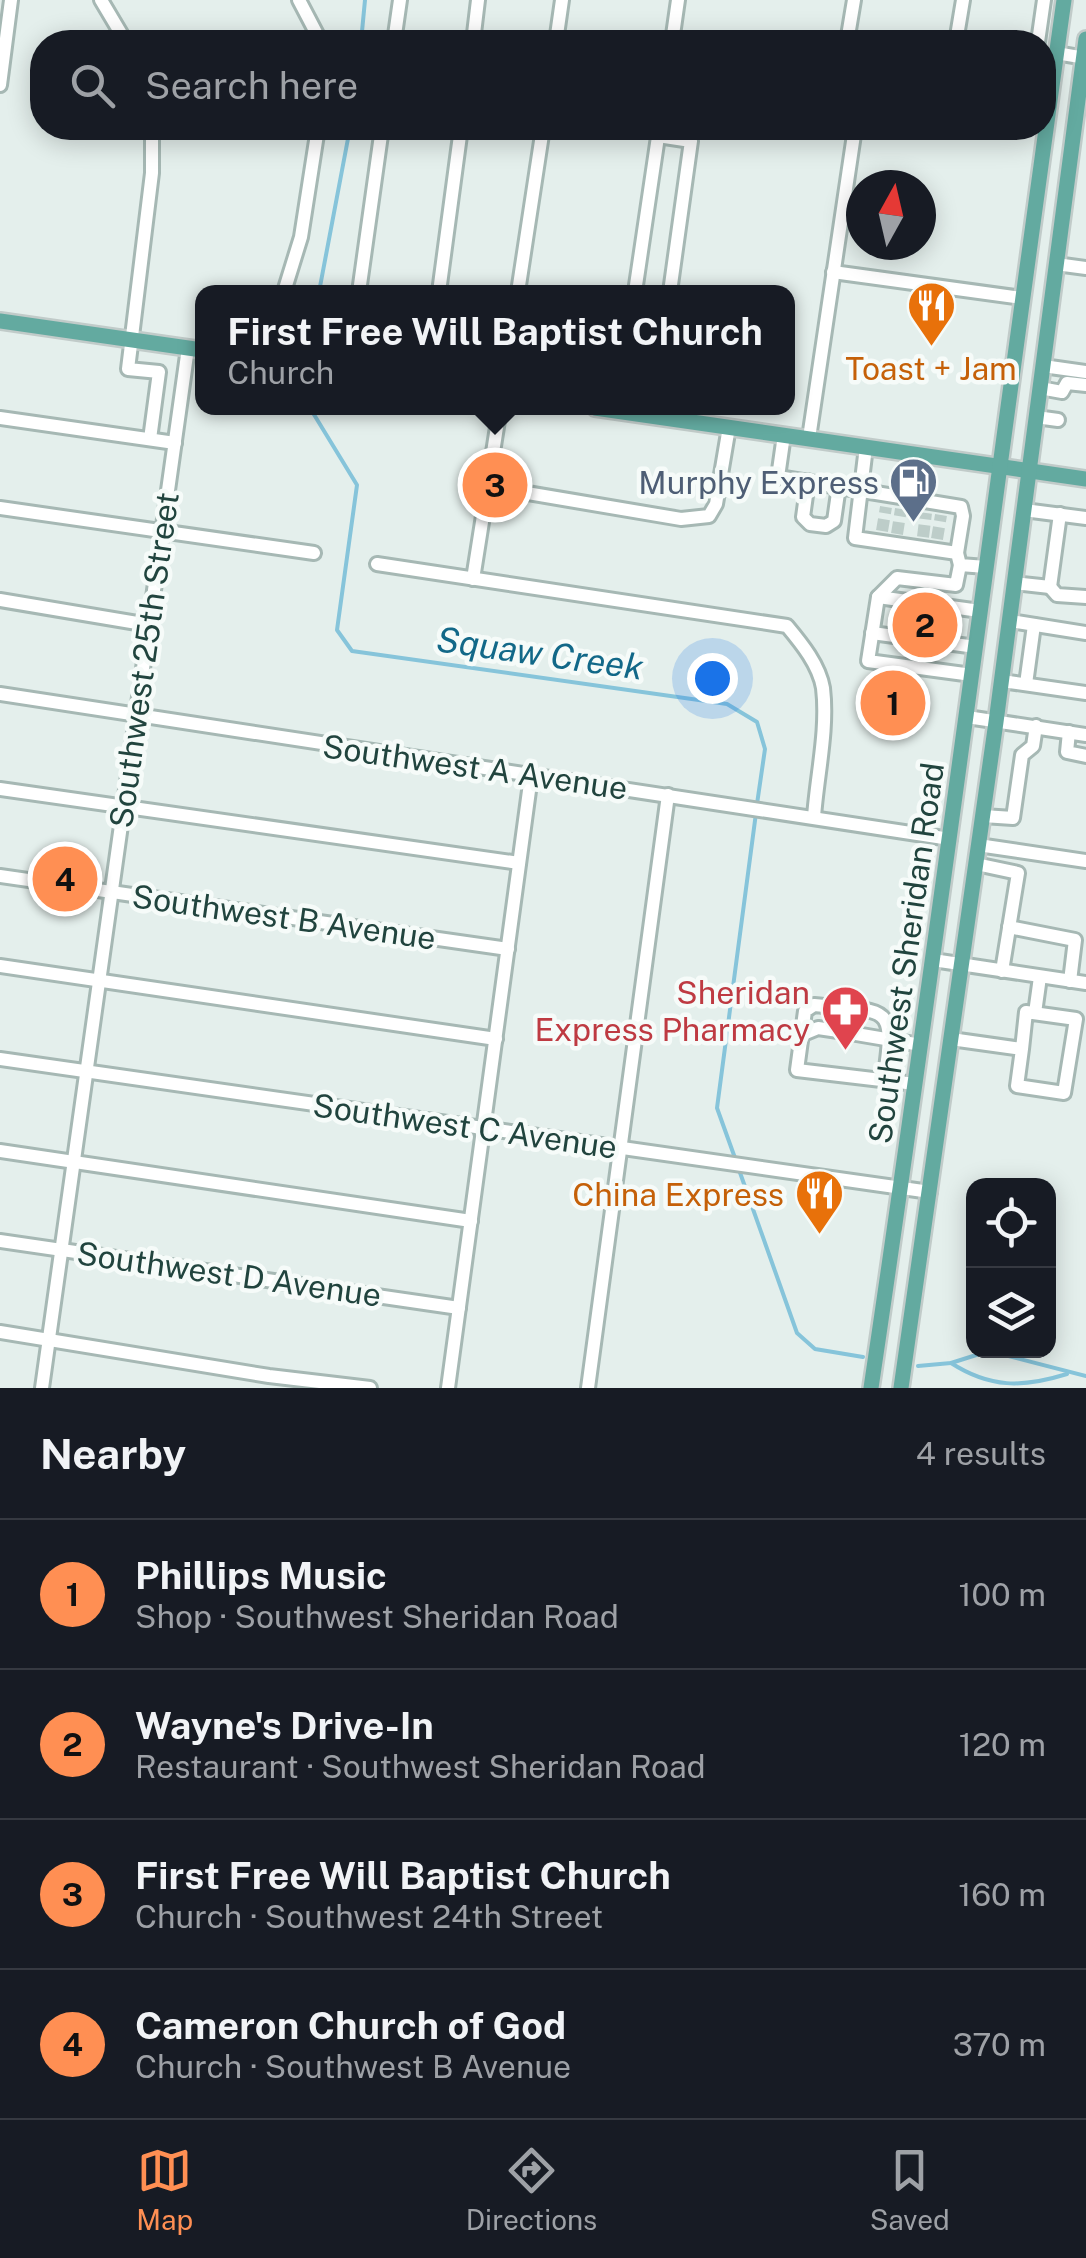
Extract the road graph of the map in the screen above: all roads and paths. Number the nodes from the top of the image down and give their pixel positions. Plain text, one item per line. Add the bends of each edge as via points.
1 (12, 0) edge
2 (102, 0) edge
3 (299, 0) edge
4 (400, 0) edge
5 (478, 0) edge
6 (562, 0) edge
7 (678, 0) edge
8 (854, 0) edge
9 (962, 0) edge
10 (1044, 0) edge
11 (1064, 0) edge
12 (119, 30) edge
13 (315, 30) edge
14 (396, 30) edge
15 (474, 30) edge
16 (558, 30) edge
17 (674, 30) edge
18 (849, 30) edge
19 (958, 30) edge
20 (1040, 30) edge
21 (1086, 39) edge
22 (1056, 54) joint
23 (1085, 58) edge
24 (0, 85) edge
25 (1056, 125) edge
26 (1074, 126) junction
27 (152, 140) edge
28 (316, 140) edge
29 (380, 140) edge
30 (459, 140) edge
31 (541, 140) edge
32 (657, 140) edge
33 (684, 140) edge
34 (853, 140) edge
35 (1043, 140) edge
36 (1056, 264) junction
37 (1086, 268) edge
38 (834, 272) junction
39 (286, 285) edge
40 (360, 285) edge
41 (440, 285) edge
42 (519, 285) edge
43 (637, 285) edge
44 (671, 285) edge
45 (1022, 298) junction
46 (0, 321) edge
47 (132, 340) junction
48 (195, 349) edge
49 (1043, 366) junction
50 (1086, 372) edge
51 (1086, 385) edge
52 (1040, 388) junction
53 (499, 415) edge
54 (656, 415) edge
55 (0, 418) edge
56 (1036, 418) junction
57 (1058, 420) dead end
58 (729, 427) junction
59 (784, 435) junction
60 (808, 438) junction
61 (150, 439) junction
62 (174, 443) junction
63 (866, 447) junction
64 (998, 466) junction
65 (1029, 470) junction
66 (1086, 479) edge
67 (808, 482) junction
68 (486, 486) junction
69 (838, 486) junction
70 (861, 489) junction
71 (0, 508) edge
72 (1024, 510) junction
73 (1060, 514) junction
74 (1086, 518) edge
75 (162, 531) junction
76 (314, 553) dead end
77 (958, 559) junction
78 (377, 564) dead end
79 (986, 567) junction
80 (473, 579) junction
81 (1014, 583) junction
82 (1050, 587) junction
83 (878, 597) junction
84 (1086, 597) edge
85 (0, 600) edge
86 (980, 611) junction
87 (1010, 621) junction
88 (149, 624) junction
89 (1034, 625) junction
90 (872, 633) junction
91 (1086, 636) edge
92 (976, 647) junction
93 (972, 675) junction
94 (1002, 680) junction
95 (1026, 684) junction
96 (1086, 693) edge
97 (0, 694) edge
98 (136, 716) junction
99 (967, 717) junction
100 (996, 722) junction
101 (1036, 726) junction
102 (1070, 732) junction
103 (1086, 735) edge
104 (1086, 756) edge
105 (531, 776) junction
106 (0, 790) edge
107 (668, 795) junction
108 (123, 808) junction
109 (814, 816) junction
110 (983, 816) junction
111 (950, 839) junction
112 (978, 845) junction
113 (1086, 860) edge
114 (520, 863) junction
115 (976, 864) junction
116 (0, 876) edge
117 (112, 891) junction
118 (1009, 927) junction
119 (508, 950) junction
120 (933, 960) junction
121 (961, 964) junction
122 (0, 966) edge
123 (1002, 970) junction
124 (1040, 976) junction
125 (99, 981) junction
126 (1070, 981) junction
127 (1086, 983) edge
128 (1035, 1013) junction
129 (802, 1035) junction
130 (496, 1038) junction
131 (951, 1039) junction
132 (891, 1040) junction
133 (921, 1045) junction
134 (1022, 1049) junction
135 (0, 1059) edge
136 (86, 1072) junction
137 (884, 1080) junction
138 (916, 1084) junction
139 (483, 1128) junction
140 (621, 1148) junction
141 (0, 1151) edge
142 (74, 1162) junction
143 (901, 1188) junction
144 (930, 1192) junction
145 (471, 1221) junction
146 (0, 1241) edge
147 (62, 1250) junction
148 (459, 1308) junction
149 (0, 1332) edge
150 (49, 1338) junction
151 (42, 1388) edge
152 (370, 1388) edge
153 (448, 1388) edge
154 (588, 1388) edge
155 (871, 1388) edge
156 (901, 1388) edge

1 - 24 street
2 - 12 street
3 - 13 street
4 - 14 street
5 - 15 street
6 - 16 street
7 - 17 street
8 - 18 street
9 - 19 street
10 - 20 street
11 - 22 main road, Southwest Sheridan Road
21 - 23 main road, Southwest Sheridan Road
22 - 23 street
23 - 26 main road, Southwest Sheridan Road
25 - 26 street
26 - 36 main road, Southwest Sheridan Road
27 - 47 street
28 - 39 street
29 - 40 street
30 - 41 street
31 - 42 street
32 - 43 street
33 - 44 street via 691,142
34 - 38 street
35 - 45 main road, Southwest Sheridan Road
36 - 37 street
36 - 49 main road, Southwest Sheridan Road
38 - 45 street
38 - 60 street
45 - 64 main road, Southwest Sheridan Road
46 - 47 main road
47 - 48 main road
47 - 61 street via 128,368 158,372
48 - 62 street, Southwest 25th Street
49 - 50 street
49 - 52 main road, Southwest Sheridan Road
51 - 52 street via 1067,383 1062,392
52 - 56 main road, Southwest Sheridan Road
53 - 68 street
54 - 58 main road
55 - 61 street
56 - 57 street
56 - 65 main road, Southwest Sheridan Road
58 - 59 main road
58 - 68 street via 710,516 681,519
59 - 60 main road
59 - 67 street via 778,477
60 - 63 main road
61 - 62 street
62 - 75 street, Southwest 25th Street
63 - 64 main road
63 - 70 street
64 - 65 main road
64 - 79 main road, Southwest Sheridan Road
65 - 66 main road
65 - 72 main road, Southwest Sheridan Road
67 - 69 street
67 - 69 street via 803,517 810,524 834,521
68 - 80 street
69 - 70 street
70 - 77 street via 894,501 961,507
70 - 77 street via 855,538 929,543
71 - 75 street
72 - 73 street
72 - 81 main road, Southwest Sheridan Road
73 - 74 street
73 - 82 street
75 - 76 street
75 - 88 street, Southwest 25th Street
77 - 79 street
77 - 83 street via 956,585 897,578
78 - 80 street
79 - 86 main road, Southwest Sheridan Road
80 - 109 street via 787,626 822,685
81 - 82 street
81 - 87 main road, Southwest Sheridan Road
82 - 84 street via 1057,595
83 - 86 street
83 - 90 street
85 - 88 street
86 - 92 main road, Southwest Sheridan Road
87 - 89 street
87 - 94 main road, Southwest Sheridan Road
88 - 98 street, Southwest 25th Street
89 - 91 street
89 - 95 street
90 - 92 street
90 - 93 street via 868,662
92 - 93 main road, Southwest Sheridan Road
93 - 99 main road, Southwest Sheridan Road
94 - 95 street
94 - 100 main road, Southwest Sheridan Road
95 - 96 street
97 - 98 street, Southwest A Avenue
98 - 105 street, Southwest A Avenue
98 - 108 street, Southwest 25th Street
99 - 100 street
99 - 111 main road, Southwest Sheridan Road
100 - 101 street
100 - 110 main road, Southwest Sheridan Road
101 - 102 street
101 - 110 street via 1034,746 1022,755 1012,818
102 - 103 street
102 - 104 street via 1067,752
105 - 107 street, Southwest A Avenue
105 - 114 street
106 - 108 street
107 - 109 street, Southwest A Avenue
107 - 140 street
108 - 114 street
108 - 117 street, Southwest 25th Street
109 - 111 street, Southwest A Avenue
110 - 112 main road, Southwest Sheridan Road
111 - 120 main road, Southwest Sheridan Road
112 - 113 street
112 - 115 main road, Southwest Sheridan Road
114 - 119 street
115 - 118 street via 1018,873
115 - 121 main road, Southwest Sheridan Road
116 - 117 street, Southwest B Avenue
117 - 119 street, Southwest B Avenue
117 - 125 street, Southwest 25th Street
118 - 123 street
118 - 126 street via 1075,940
119 - 130 street
120 - 121 street
120 - 133 main road, Southwest Sheridan Road
121 - 123 street
121 - 131 main road, Southwest Sheridan Road
122 - 125 street
123 - 124 street
124 - 126 street
124 - 128 street
125 - 130 street
125 - 136 street, Southwest 25th Street
126 - 127 street
128 - 134 street via 1026,1012
128 - 134 street via 1076,1019 1064,1093 1017,1086
129 - 132 street via 818,1028
129 - 132 street via 805,1011 814,1005 879,1013 889,1023
129 - 137 street via 798,1070
130 - 139 street
131 - 134 street
131 - 144 main road, Southwest Sheridan Road
132 - 133 street
132 - 137 street
133 - 138 main road, Southwest Sheridan Road
135 - 136 street, Southwest C Avenue
136 - 139 street, Southwest C Avenue
136 - 142 street, Southwest 25th Street
137 - 138 street
138 - 143 main road, Southwest Sheridan Road
139 - 140 street, Southwest C Avenue
139 - 145 street
140 - 143 street, Southwest C Avenue
140 - 154 street
141 - 142 street
142 - 145 street
142 - 147 street, Southwest 25th Street
143 - 144 street, Southwest C Avenue
143 - 155 main road, Southwest Sheridan Road
144 - 156 main road, Southwest Sheridan Road
145 - 148 street
146 - 147 street, Southwest D Avenue
147 - 148 street, Southwest D Avenue
147 - 150 street, Southwest 25th Street
148 - 153 street
149 - 150 street
150 - 151 street, Southwest 25th Street
150 - 152 street

